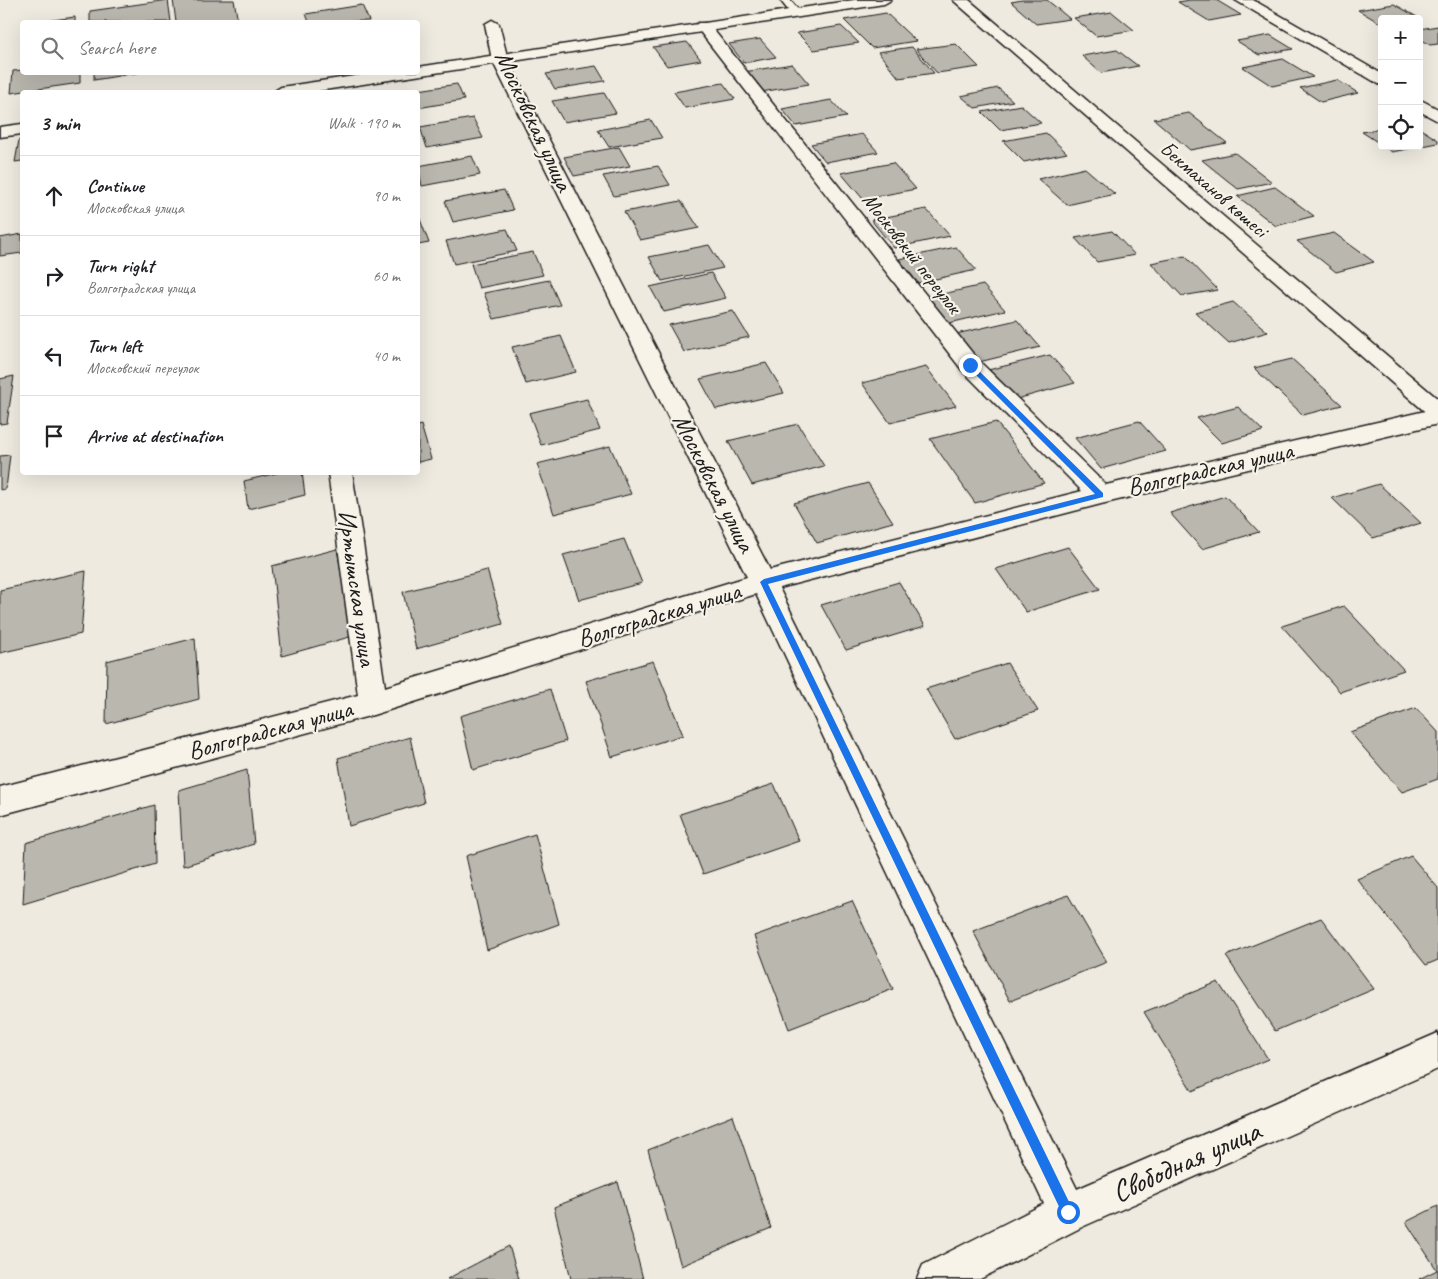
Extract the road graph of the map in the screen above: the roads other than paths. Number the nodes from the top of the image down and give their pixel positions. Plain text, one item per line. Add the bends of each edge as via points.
1 (785, 0) edge
2 (884, 0) edge
3 (960, 0) edge
4 (1242, 0) edge
5 (796, 13) junction
6 (492, 24) dead end
7 (703, 26) junction
8 (500, 60) junction
9 (420, 72) edge
10 (397, 75) edge
11 (1378, 79) edge
12 (298, 90) edge
13 (1421, 105) edge
14 (1438, 116) edge
15 (20, 129) edge
16 (0, 132) edge
17 (1438, 411) edge
18 (1438, 416) edge
19 (340, 475) edge
20 (1101, 495) junction
21 (764, 582) junction
22 (374, 703) junction
23 (0, 801) edge
24 (1438, 1051) edge
25 (1068, 1212) junction
26 (937, 1279) edge

1 - 5 lane
2 - 5 street
3 - 17 street, Бекмаханов көшесі
4 - 11 street
5 - 7 street
6 - 8 street, Московская улица
7 - 8 street
7 - 20 street, Московский переулок via 970,365
8 - 9 street
8 - 21 street, Московская улица
10 - 12 street
13 - 14 street
15 - 16 street
18 - 20 street, Волгоградская улица
19 - 22 street, Иртышская улица
20 - 21 street, Волгоградская улица
21 - 22 street, Волгоградская улица
21 - 25 street, Московская улица
22 - 23 street, Волгоградская улица
24 - 25 street, Свободная улица
25 - 26 street, Свободная улица

